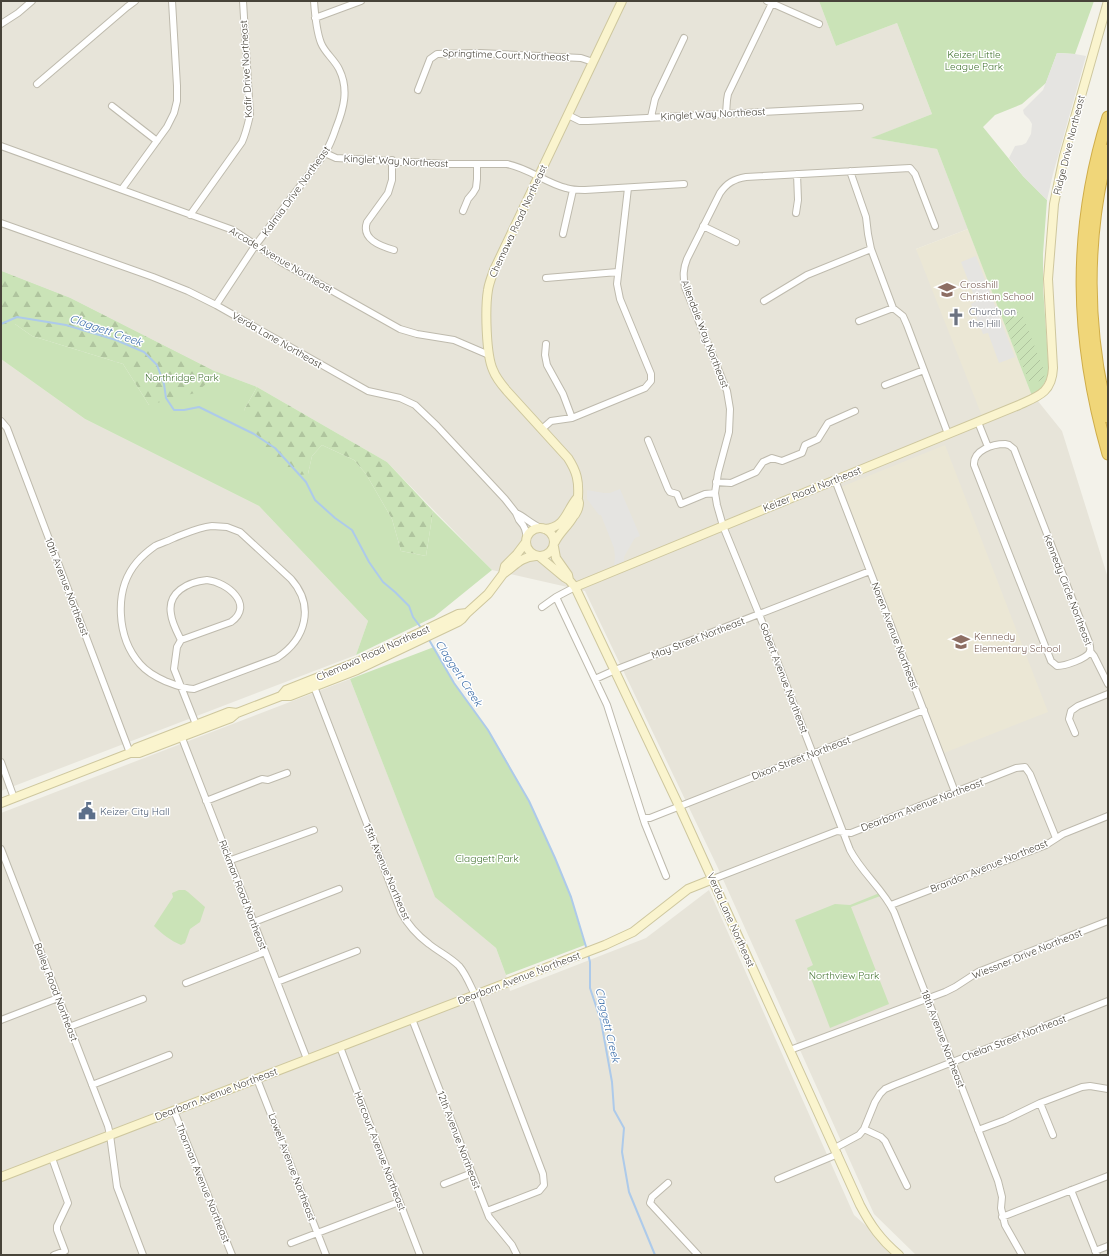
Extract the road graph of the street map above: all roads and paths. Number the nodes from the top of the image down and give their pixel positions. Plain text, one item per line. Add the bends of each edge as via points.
1 (32, 1) edge
2 (136, 1) edge
3 (172, 1) edge
4 (243, 1) edge
5 (314, 1) edge
6 (361, 1) edge
7 (622, 1) edge
8 (1108, 1) edge
9 (770, 2) edge
10 (315, 18) junction
11 (1, 24) edge
12 (819, 24) dead end
13 (684, 38) dead end
14 (593, 62) junction
15 (37, 84) dead end
16 (418, 90) dead end
17 (112, 106) dead end
18 (860, 106) dead end
19 (568, 114) junction
20 (726, 114) junction
21 (651, 117) junction
22 (1108, 117) edge
23 (157, 141) junction
24 (1, 146) edge
25 (1108, 150) edge
26 (325, 153) junction
27 (392, 160) junction
28 (476, 164) junction
29 (850, 171) junction
30 (796, 174) junction
31 (538, 176) junction
32 (684, 184) dead end
33 (628, 188) junction
34 (122, 189) junction
35 (573, 190) junction
36 (463, 211) dead end
37 (796, 213) dead end
38 (190, 215) junction
39 (1, 223) edge
40 (704, 226) junction
41 (935, 226) dead end
42 (562, 234) dead end
43 (736, 242) dead end
44 (256, 246) junction
45 (871, 249) junction
46 (394, 250) dead end
47 (618, 272) junction
48 (546, 278) dead end
49 (764, 301) dead end
50 (216, 305) junction
51 (893, 308) junction
52 (859, 321) dead end
53 (546, 344) dead end
54 (489, 355) junction
55 (924, 370) junction
56 (885, 385) dead end
57 (1048, 388) joint
58 (855, 410) dead end
59 (1108, 417) edge
60 (572, 418) junction
61 (1, 421) edge
62 (978, 422) junction
63 (542, 429) junction
64 (948, 434) junction
65 (648, 440) dead end
66 (988, 447) junction
67 (1108, 454) edge
68 (835, 480) junction
69 (716, 482) junction
70 (715, 493) junction
71 (578, 498) junction
72 (516, 513) junction
73 (723, 526) junction
74 (543, 528) junction
75 (526, 539) junction
76 (554, 545) junction
77 (538, 556) junction
78 (870, 571) junction
79 (503, 574) junction
80 (569, 580) junction
81 (575, 588) junction
82 (556, 597) junction
83 (542, 607) dead end
84 (759, 614) junction
85 (181, 640) junction
86 (1090, 651) junction
87 (615, 670) junction
88 (595, 679) junction
89 (312, 684) junction
90 (1108, 684) edge
91 (181, 687) junction
92 (1108, 694) edge
93 (924, 710) junction
94 (198, 728) junction
95 (1075, 733) dead end
96 (181, 734) junction
97 (130, 754) junction
98 (813, 754) junction
99 (1, 762) edge
100 (287, 773) dead end
101 (955, 792) junction
102 (14, 798) junction
103 (206, 801) junction
104 (1, 803) edge
105 (679, 806) junction
106 (1108, 816) edge
107 (643, 818) junction
108 (314, 830) dead end
109 (843, 832) junction
110 (1056, 838) junction
111 (1, 849) edge
112 (231, 860) junction
113 (666, 876) dead end
114 (713, 879) junction
115 (339, 889) dead end
116 (891, 905) junction
117 (254, 922) junction
118 (1108, 922) edge
119 (357, 951) dead end
120 (265, 952) junction
121 (186, 982) dead end
122 (277, 982) junction
123 (475, 995) junction
124 (58, 998) junction
125 (143, 999) dead end
126 (927, 999) junction
127 (1108, 1001) edge
128 (412, 1019) junction
129 (1, 1020) edge
130 (69, 1027) junction
131 (340, 1047) junction
132 (790, 1050) junction
133 (170, 1054) dead end
134 (307, 1059) junction
135 (952, 1062) junction
136 (257, 1079) junction
137 (92, 1085) junction
138 (1108, 1089) edge
139 (1040, 1103) junction
140 (174, 1111) junction
141 (864, 1129) junction
142 (978, 1130) junction
143 (110, 1135) junction
144 (1053, 1135) dead end
145 (836, 1151) junction
146 (52, 1158) junction
147 (472, 1173) junction
148 (1108, 1176) edge
149 (1, 1177) edge
150 (778, 1179) dead end
151 (668, 1183) dead end
152 (444, 1184) dead end
153 (907, 1186) dead end
154 (1071, 1190) junction
155 (399, 1202) junction
156 (487, 1211) junction
157 (1002, 1216) junction
158 (317, 1233) junction
159 (291, 1243) dead end
160 (1108, 1246) edge
161 (1096, 1253) edge
162 (54, 1255) edge
163 (143, 1255) edge
164 (232, 1255) edge
165 (326, 1255) edge
166 (420, 1255) edge
167 (517, 1255) edge
168 (698, 1255) edge
169 (899, 1255) edge
170 (1022, 1255) edge

1 - 11 street
2 - 15 street
3 - 23 street via 177,101 172,119
4 - 38 street, Kafir Drive Northeast via 249,121 242,142
5 - 10 street, Kalmia Drive Northeast
6 - 10 street
7 - 14 street, Chemawa Road Northeast
8 - 57 street, Ridge Drive Northeast via 1070,131 1054,204 1048,279 1053,368
9 - 12 street
9 - 20 street via 728,94
10 - 26 street, Kalmia Drive Northeast via 321,42 340,70 345,85 344,105 339,122
13 - 21 street via 655,99
14 - 16 street, Springtime Court Northeast via 581,58 498,53 437,54 430,59
14 - 19 street, Chemawa Road Northeast
17 - 23 street
18 - 20 street, Kinglet Way Northeast
19 - 21 street, Kinglet Way Northeast via 580,121 588,122
19 - 31 street, Chemawa Road Northeast
20 - 21 street, Kinglet Way Northeast
22 - 67 highway via 1090,187 1082,270 1088,371
23 - 34 street
24 - 34 street, Arcade Avenue Northeast
25 - 59 highway via 1097,197 1091,276 1095,350
26 - 27 street, Kinglet Way Northeast via 336,158
26 - 44 street, Kalmia Drive Northeast
27 - 28 street, Kinglet Way Northeast
27 - 46 street via 392,180 388,193 365,227 368,237 381,246
28 - 31 street, Kinglet Way Northeast via 511,165
28 - 36 street via 476,188
29 - 30 street, Allendale Way Northeast
29 - 41 street, Allendale Way Northeast via 910,168 915,174
29 - 45 street via 866,217
30 - 37 street
30 - 40 street, Allendale Way Northeast via 746,177 730,182 720,193
31 - 35 street, Kinglet Way Northeast
31 - 54 street, Chemawa Road Northeast via 494,270 490,284 487,315
32 - 33 street
33 - 35 street
33 - 47 street
34 - 38 street, Arcade Avenue Northeast
35 - 42 street
38 - 44 street, Arcade Avenue Northeast via 233,230
39 - 50 street, Verda Lane Northeast via 171,284
40 - 43 street
40 - 69 street, Allendale Way Northeast via 687,259 683,279 729,399 729,432
44 - 50 street, Kalmia Drive Northeast
44 - 54 street, Arcade Avenue Northeast via 400,329 454,340
45 - 49 street via 807,275
45 - 51 street
47 - 48 street
47 - 60 street via 620,299 651,374 651,381 645,388
50 - 72 street, Verda Lane Northeast via 368,391 400,398 415,405
51 - 52 street
51 - 55 street via 903,316
53 - 60 street via 547,365 563,394
54 - 63 street, Chemawa Road Northeast via 492,370 500,382
55 - 56 street
55 - 64 street
57 - 62 street, Keizer Road Northeast via 1038,397
58 - 69 street via 828,423 820,437 805,445 802,453 782,462 772,458 763,462 756,472 731,483
60 - 63 street via 551,421
61 - 97 street, 10th Avenue Northeast via 7,428
62 - 64 street, Keizer Road Northeast
62 - 66 street
63 - 71 street, Chemawa Road Northeast via 568,458 574,469
64 - 68 street, Keizer Road Northeast
65 - 70 street via 668,489 677,494 681,504 701,495
66 - 86 street, Kennedy Circle Northeast via 1009,444 1014,449 1089,642
66 - 86 street, Kennedy Circle Northeast via 978,453 974,465 1051,661 1057,666 1062,666 1084,658
68 - 73 street, Keizer Road Northeast
68 - 78 street, Noren Avenue Northeast
69 - 70 street, Allendale Way Northeast
70 - 73 street, Allendale Way Northeast
71 - 74 street via 561,522 553,527
71 - 76 street, Chemawa Road Northeast via 579,504 574,517 562,530
72 - 74 street, Verda Lane Northeast
72 - 75 street, Verda Lane Northeast via 526,530
73 - 81 street, Keizer Road Northeast
73 - 84 street, Gobert Avenue Northeast
74 - 75 street via 532,530
74 - 76 street via 552,534
75 - 77 street via 528,550
75 - 79 street, Chemawa Road Northeast via 517,554 505,566
76 - 77 street via 549,554
76 - 80 street, Verda Lane Northeast via 556,558
77 - 79 street, Chemawa Road Northeast via 522,559
77 - 80 street, Verda Lane Northeast
78 - 84 street, May Street Northeast
78 - 93 street, Noren Avenue Northeast
79 - 89 street, Chemawa Road Northeast via 488,594 462,620 449,623 357,670
80 - 81 street, Verda Lane Northeast
81 - 82 street
81 - 87 street, Verda Lane Northeast
82 - 83 street
82 - 88 street
84 - 87 street, May Street Northeast
84 - 98 street, Gobert Avenue Northeast
85 - 85 street via 235,619 240,607 233,592 219,583 207,580 182,587 175,594 170,613
85 - 91 street via 174,665
86 - 90 street
87 - 88 street, May Street Northeast
87 - 105 street, Verda Lane Northeast
88 - 107 street via 607,705
89 - 94 street, Chemawa Road Northeast via 286,690 281,696 237,713 231,718
89 - 123 street, 13th Avenue Northeast via 407,922 429,944 460,967
91 - 91 street via 194,689 277,658 292,645 302,630 305,612 298,588 246,537 234,529 220,526 205,527 160,544 136,563 125,582 121,618 133,655 150,673
91 - 94 street
92 - 95 street via 1071,711 1069,719
93 - 98 street, Dixon Street Northeast
93 - 101 street, Noren Avenue Northeast
94 - 96 street, Chemawa Road Northeast
96 - 97 street, Chemawa Road Northeast
96 - 103 street, Rickman Road Northeast
97 - 102 street, Chemawa Road Northeast
98 - 105 street, Dixon Street Northeast
98 - 109 street, Gobert Avenue Northeast
99 - 102 street
100 - 103 street via 268,780 262,779
101 - 109 street, Dearborn Avenue Northeast via 850,833
101 - 110 street, Dearborn Avenue Northeast via 1016,768 1025,767
102 - 104 street, Chemawa Road Northeast
103 - 112 street, Rickman Road Northeast
105 - 107 street, Dixon Street Northeast via 650,818
105 - 114 street, Verda Lane Northeast
106 - 110 street, Brandon Avenue Northeast
107 - 113 street
108 - 112 street
109 - 114 street, Dearborn Avenue Northeast via 837,831
109 - 116 street, 18th Avenue Northeast via 854,858
110 - 116 street, Brandon Avenue Northeast via 1046,845
111 - 124 street, Bailey Road Northeast
112 - 117 street, Rickman Road Northeast
114 - 123 street, Dearborn Avenue Northeast via 688,890 634,932
114 - 132 street, Verda Lane Northeast
115 - 117 street
116 - 126 street, 18th Avenue Northeast
117 - 120 street, Rickman Road Northeast
118 - 126 street, Wiessner Drive Northeast via 978,972 955,987
119 - 122 street
120 - 121 street
120 - 122 street, Rickman Road Northeast
122 - 134 street, Rickman Road Northeast
123 - 128 street, Dearborn Avenue Northeast
123 - 156 street, 13th Avenue Northeast via 544,1179 544,1185 539,1191
124 - 129 street
124 - 130 street, Bailey Road Northeast
125 - 130 street
126 - 132 street, Wiessner Drive Northeast
126 - 135 street, 18th Avenue Northeast
127 - 135 street, Chelan Street Northeast
128 - 131 street, Dearborn Avenue Northeast
128 - 147 street, 12th Avenue Northeast
130 - 137 street, Bailey Road Northeast
131 - 134 street, Dearborn Avenue Northeast
131 - 155 street, Harcourt Avenue Northeast
132 - 145 street, Verda Lane Northeast
133 - 137 street
134 - 136 street, Dearborn Avenue Northeast
135 - 141 street, Chelan Street Northeast via 885,1089 875,1102
135 - 142 street, 18th Avenue Northeast
136 - 140 street, Dearborn Avenue Northeast
136 - 158 street, Lowell Avenue Northeast
137 - 143 street, Bailey Road Northeast
138 - 139 street via 1082,1087
139 - 142 street
139 - 144 street
140 - 143 street, Dearborn Avenue Northeast
140 - 164 street, Thorman Avenue Northeast
141 - 145 street, Chelan Street Northeast via 856,1138
141 - 153 street via 885,1141
142 - 157 street, 18th Avenue Northeast via 998,1181 1002,1197
143 - 146 street, Dearborn Avenue Northeast
143 - 163 street, Bailey Road Northeast via 117,1187
145 - 150 street, Chelan Street Northeast
145 - 169 street, Verda Lane Northeast via 869,1223 878,1236
146 - 149 street, Dearborn Avenue Northeast
146 - 162 street via 68,1203 57,1226 65,1251
147 - 152 street
147 - 156 street, 12th Avenue Northeast
148 - 154 street
151 - 168 street via 650,1203
154 - 157 street
154 - 161 street
155 - 158 street
155 - 166 street, Harcourt Avenue Northeast
156 - 167 street, 12th Avenue Northeast via 492,1222 512,1244
157 - 170 street, 18th Avenue Northeast
158 - 159 street
158 - 165 street, Lowell Avenue Northeast
160 - 161 street

